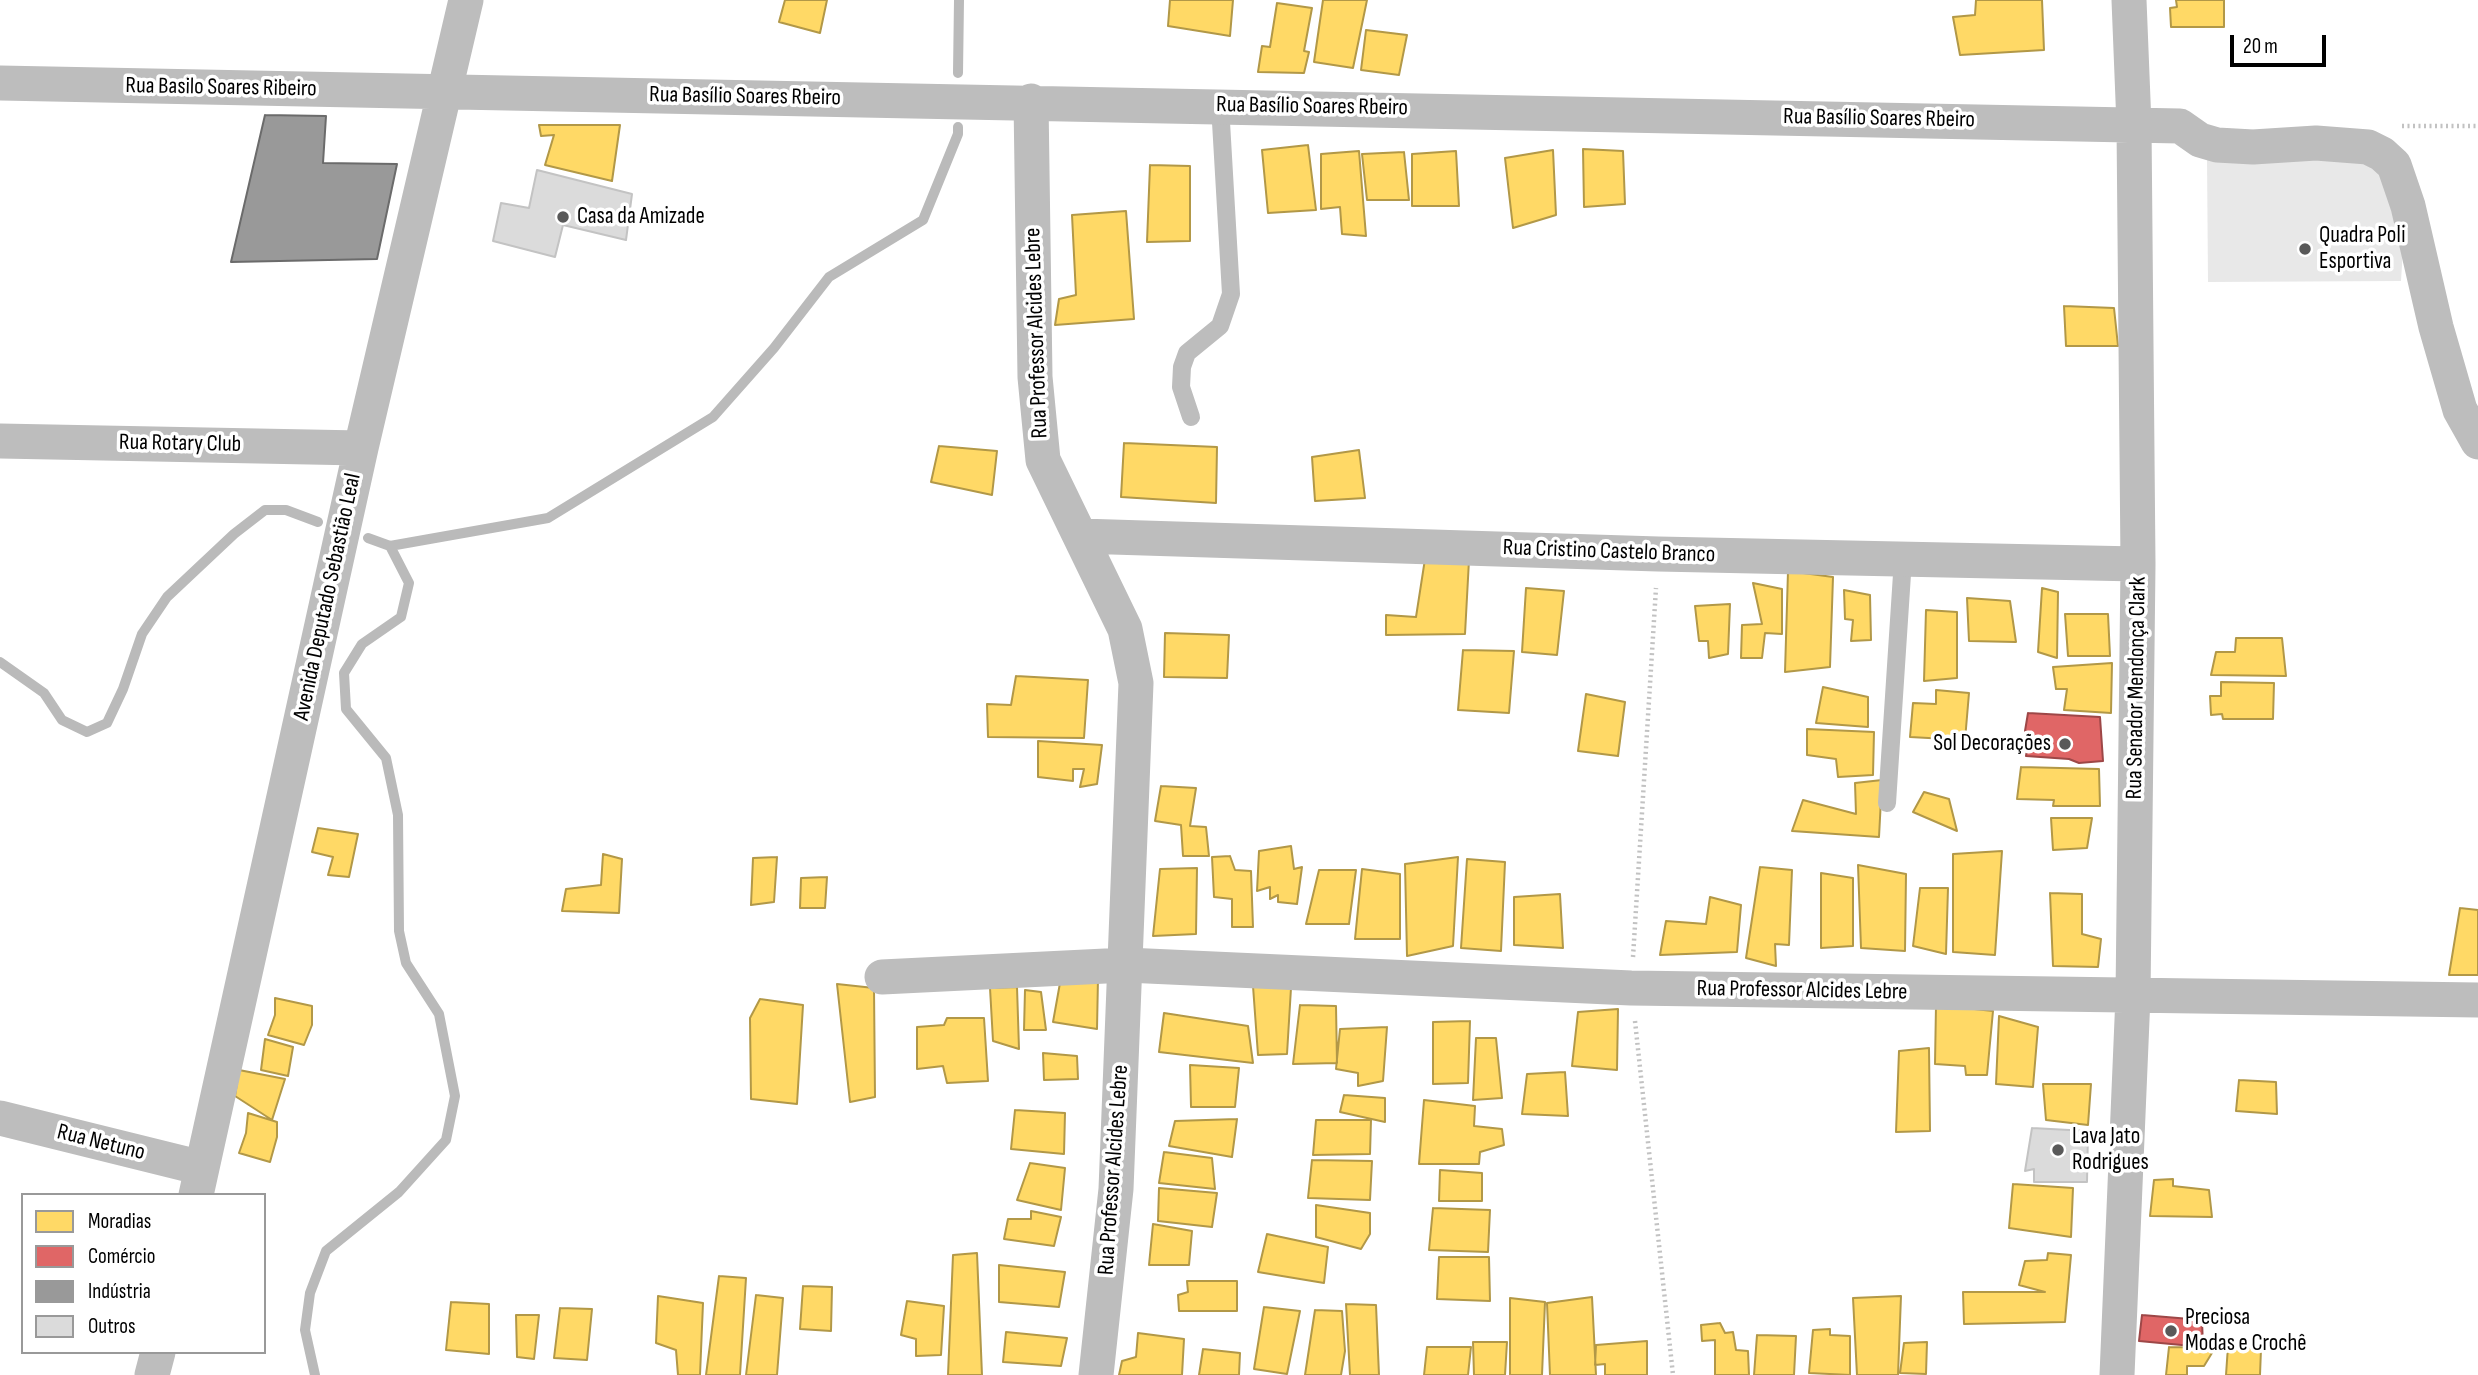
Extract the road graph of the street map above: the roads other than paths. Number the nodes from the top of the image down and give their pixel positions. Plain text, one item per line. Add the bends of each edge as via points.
1 (466, 0) edge
2 (2129, 0) edge
3 (0, 83) edge
4 (443, 92) junction
5 (1031, 101) junction
6 (1220, 105) junction
7 (2134, 125) junction
8 (1191, 417) dead end
9 (0, 441) edge
10 (2478, 442) edge
11 (361, 448) junction
12 (1080, 536) junction
13 (1903, 559) junction
14 (2138, 564) junction
15 (1887, 803) dead end
16 (1126, 965) junction
17 (882, 977) dead end
18 (2133, 996) junction
19 (2478, 1000) edge
20 (0, 1118) edge
21 (199, 1181) edge
22 (157, 1354) edge
23 (152, 1375) edge
24 (1096, 1375) edge
25 (2117, 1375) edge

1 - 4 street, Avenida Deputado Sebastião Leal
2 - 7 street, Rua Senador Mendonça Clark
3 - 4 street, Rua Basilo Soares Ribeiro
4 - 5 street, Rua Basílio Soares Rbeiro
4 - 11 street, Avenida Deputado Sebastião Leal
5 - 6 street, Rua Basílio Soares Rbeiro
5 - 12 street, Rua Professor Alcides Lebre via 1035,377 1042,460
6 - 7 street, Rua Basílio Soares Rbeiro
6 - 8 lane via 1231,294 1220,326 1187,353 1182,367 1181,387
7 - 10 street, Rua Basílio Soares Rbeiro via 2180,126 2217,145 2368,147 2394,165 2460,410
7 - 14 street, Rua Senador Mendonça Clark
9 - 11 street, Rua Rotary Club
11 - 21 street, Avenida Deputado Sebastião Leal
12 - 13 street, Rua Cristino Castelo Branco
12 - 16 street, Rua Professor Alcides Lebre via 1125,629 1136,683
13 - 14 street, Rua Cristino Castelo Branco
13 - 15 lane
14 - 18 street, Rua Senador Mendonça Clark
16 - 17 street, Rua Professor Alcides Lebre
16 - 18 street, Rua Professor Alcides Lebre via 1631,988
16 - 24 street, Rua Professor Alcides Lebre via 1116,1189
18 - 19 street, Rua Professor Alcides Lebre
18 - 25 street, Rua Senador Mendonça Clark
20 - 21 street, Rua Netuno
22 - 23 street

